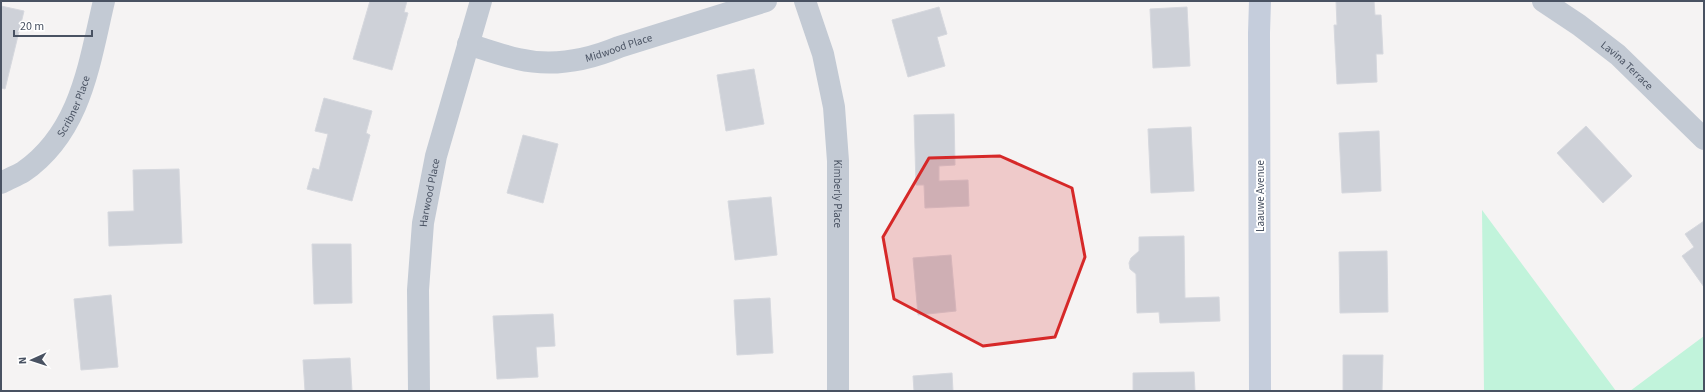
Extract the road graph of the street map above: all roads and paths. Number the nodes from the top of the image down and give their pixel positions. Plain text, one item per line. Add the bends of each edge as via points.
1 (104, 1) edge
2 (481, 1) edge
3 (766, 1) edge
4 (805, 1) edge
5 (1260, 1) edge
6 (1543, 1) edge
7 (468, 44) junction
8 (1704, 139) edge
9 (1, 183) edge
10 (419, 391) edge
11 (838, 391) edge
12 (1260, 391) edge

1 - 9 street, Scribner Place via 85,78 76,106 64,130 45,154 22,173
2 - 7 street, Harwood Place
3 - 7 street, Midwood Place via 602,54 575,60 547,63 519,59
4 - 11 street, Kimberly Place via 823,54 834,107 838,160
5 - 12 street, Laauwe Avenue
6 - 8 street, Lavina Terrace via 1618,55
7 - 10 street, Harwood Place via 436,156 423,223 418,290

